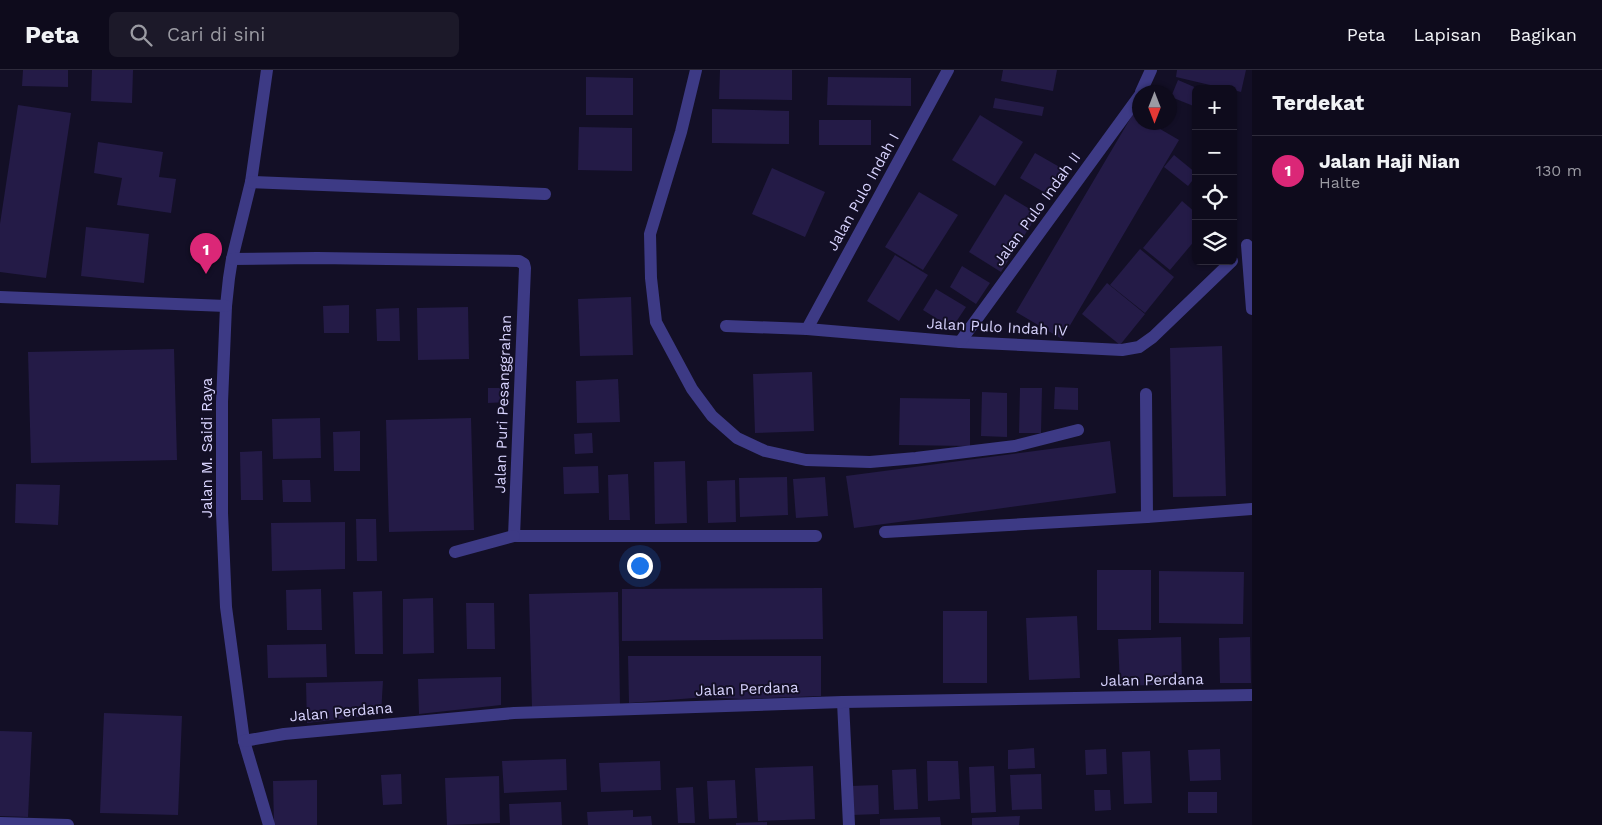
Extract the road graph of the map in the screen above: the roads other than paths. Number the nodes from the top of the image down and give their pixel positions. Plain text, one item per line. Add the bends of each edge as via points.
1 (267, 70) edge
2 (696, 70) edge
3 (948, 70) edge
4 (1150, 70) edge
5 (1144, 85) edge
6 (1132, 105) edge
7 (251, 182) junction
8 (545, 194) dead end
9 (1250, 242) edge
10 (1237, 257) edge
11 (232, 259) junction
12 (1229, 265) edge
13 (0, 297) edge
14 (226, 306) junction
15 (1252, 309) edge
16 (726, 326) dead end
17 (807, 329) junction
18 (960, 342) junction
19 (1146, 394) dead end
20 (1078, 430) dead end
21 (1252, 509) edge
22 (1147, 518) junction
23 (886, 532) dead end
24 (514, 536) junction
25 (816, 536) dead end
26 (455, 552) dead end
27 (1252, 695) edge
28 (843, 702) junction
29 (244, 741) junction
30 (0, 823) edge
31 (68, 825) edge
32 (269, 825) edge
33 (849, 825) edge

1 - 7 street, Jalan M. Saidi Raya
2 - 20 street via 650,234 651,278 656,322 692,389 712,416 737,438 765,451 806,460 870,462 916,458 1015,446
3 - 17 street, Jalan Pulo Indah I
4 - 5 street, Jalan Pulo Indah II
6 - 18 street, Jalan Pulo Indah II
7 - 8 street
7 - 11 street, Jalan M. Saidi Raya
9 - 10 street, Jalan Pulo Indah IV
9 - 15 street
11 - 14 street, Jalan M. Saidi Raya
11 - 24 street, Jalan Puri Pesanggrahan via 519,261 524,264
12 - 18 street, Jalan Pulo Indah IV via 1139,347 1122,350
13 - 14 street
14 - 29 street, Jalan M. Saidi Raya via 222,513 226,607
16 - 17 street, Jalan Pulo Indah IV
17 - 18 street, Jalan Pulo Indah IV
19 - 22 street
21 - 22 street
22 - 23 street
24 - 25 street
24 - 26 street
27 - 28 street, Jalan Perdana
28 - 29 street, Jalan Perdana via 514,712 284,734
28 - 33 street
29 - 32 street, Jalan M. Saidi Raya
30 - 31 street

